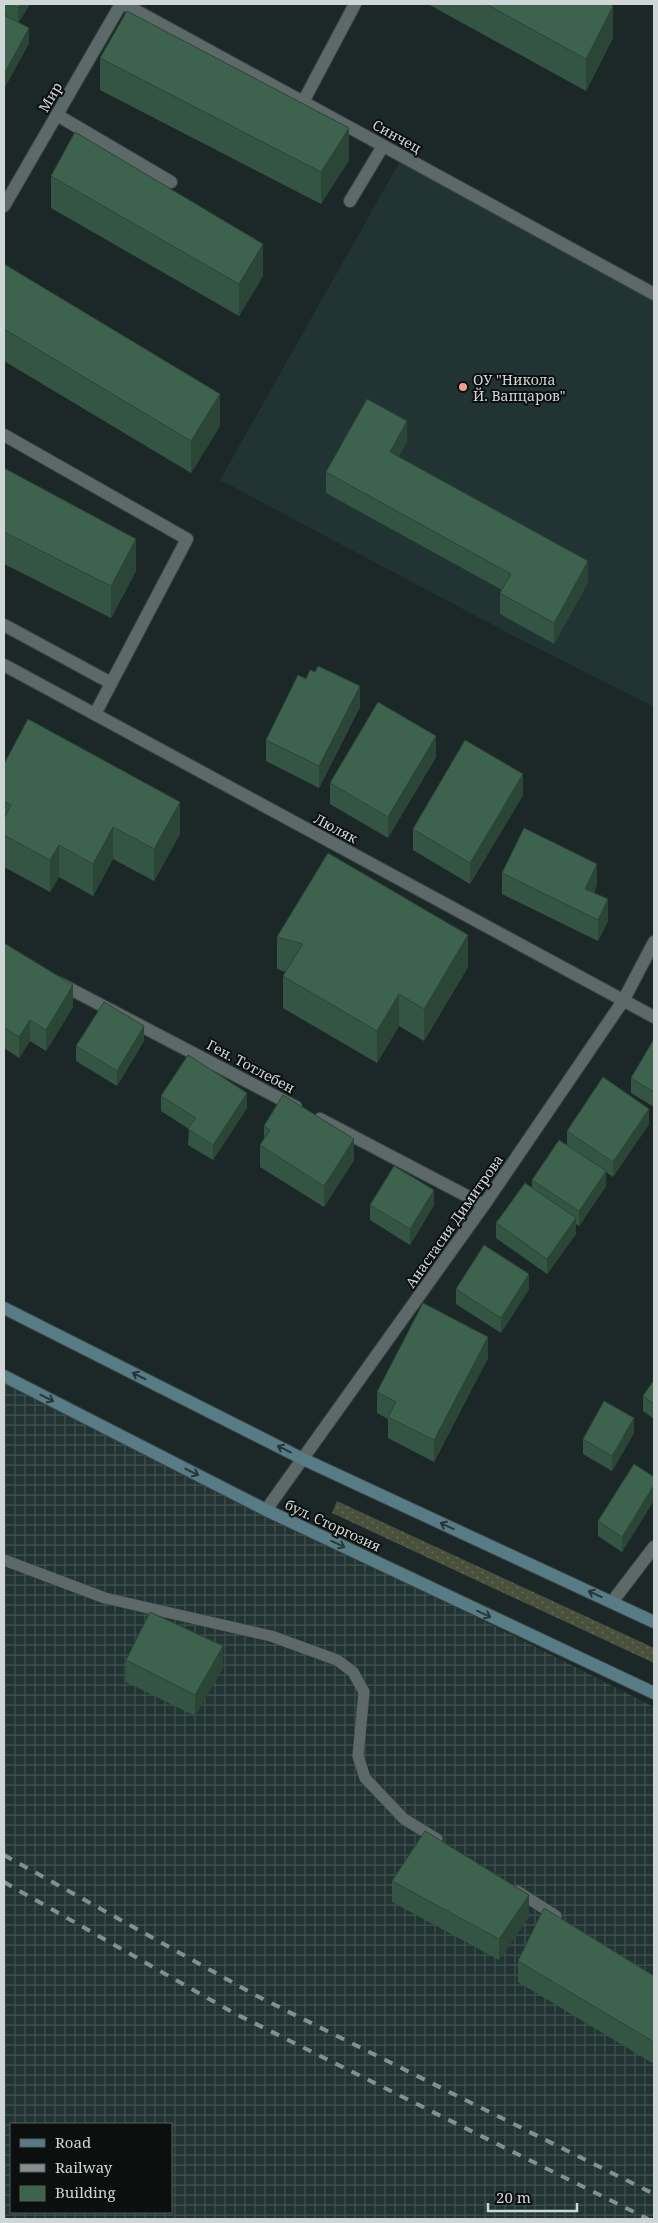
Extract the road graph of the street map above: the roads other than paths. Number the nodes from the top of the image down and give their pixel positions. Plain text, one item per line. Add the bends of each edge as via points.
1 (123, 4) edge
2 (355, 4) edge
3 (303, 102) junction
4 (57, 115) junction
5 (383, 146) junction
6 (171, 182) dead end
7 (350, 201) dead end
8 (4, 206) edge
9 (654, 294) edge
10 (4, 435) edge
11 (4, 625) edge
12 (4, 665) edge
13 (111, 683) junction
14 (95, 714) junction
15 (654, 942) edge
16 (47, 977) edge
17 (623, 1000) junction
18 (654, 1017) edge
19 (484, 1205) junction
20 (4, 1308) edge
21 (4, 1376) edge
22 (303, 1459) junction
23 (266, 1510) junction
24 (654, 1547) edge
25 (4, 1560) edge
26 (612, 1602) junction
27 (654, 1622) edge
28 (654, 1693) edge
29 (446, 1845) edge
30 (504, 1883) edge
31 (563, 1920) edge

1 - 3 street, Синчец
1 - 4 street, Мир
2 - 3 street
3 - 5 street, Синчец
4 - 6 street
4 - 8 street, Мир
5 - 7 street
5 - 9 street, Синчец
10 - 13 street via 187,539
11 - 13 street
12 - 14 street, Люляк
13 - 14 street
14 - 17 street, Люляк
15 - 17 street, Анастасия Димитрова
16 - 19 street, Ген. Тотлебен
17 - 18 street, Люляк
17 - 19 street, Анастасия Димитрова
19 - 22 street, Анастасия Димитрова
22 -> 20 main road
21 -> 23 main road, бул. Сторгозия
22 - 23 street, Анастасия Димитрова
26 -> 22 main road
23 -> 28 main road, бул. Сторгозия
24 - 26 street
25 - 29 lane via 106,1598 271,1636 337,1660 353,1672 364,1692 358,1756 365,1778 404,1819
26 - 27 main road
30 - 31 lane

